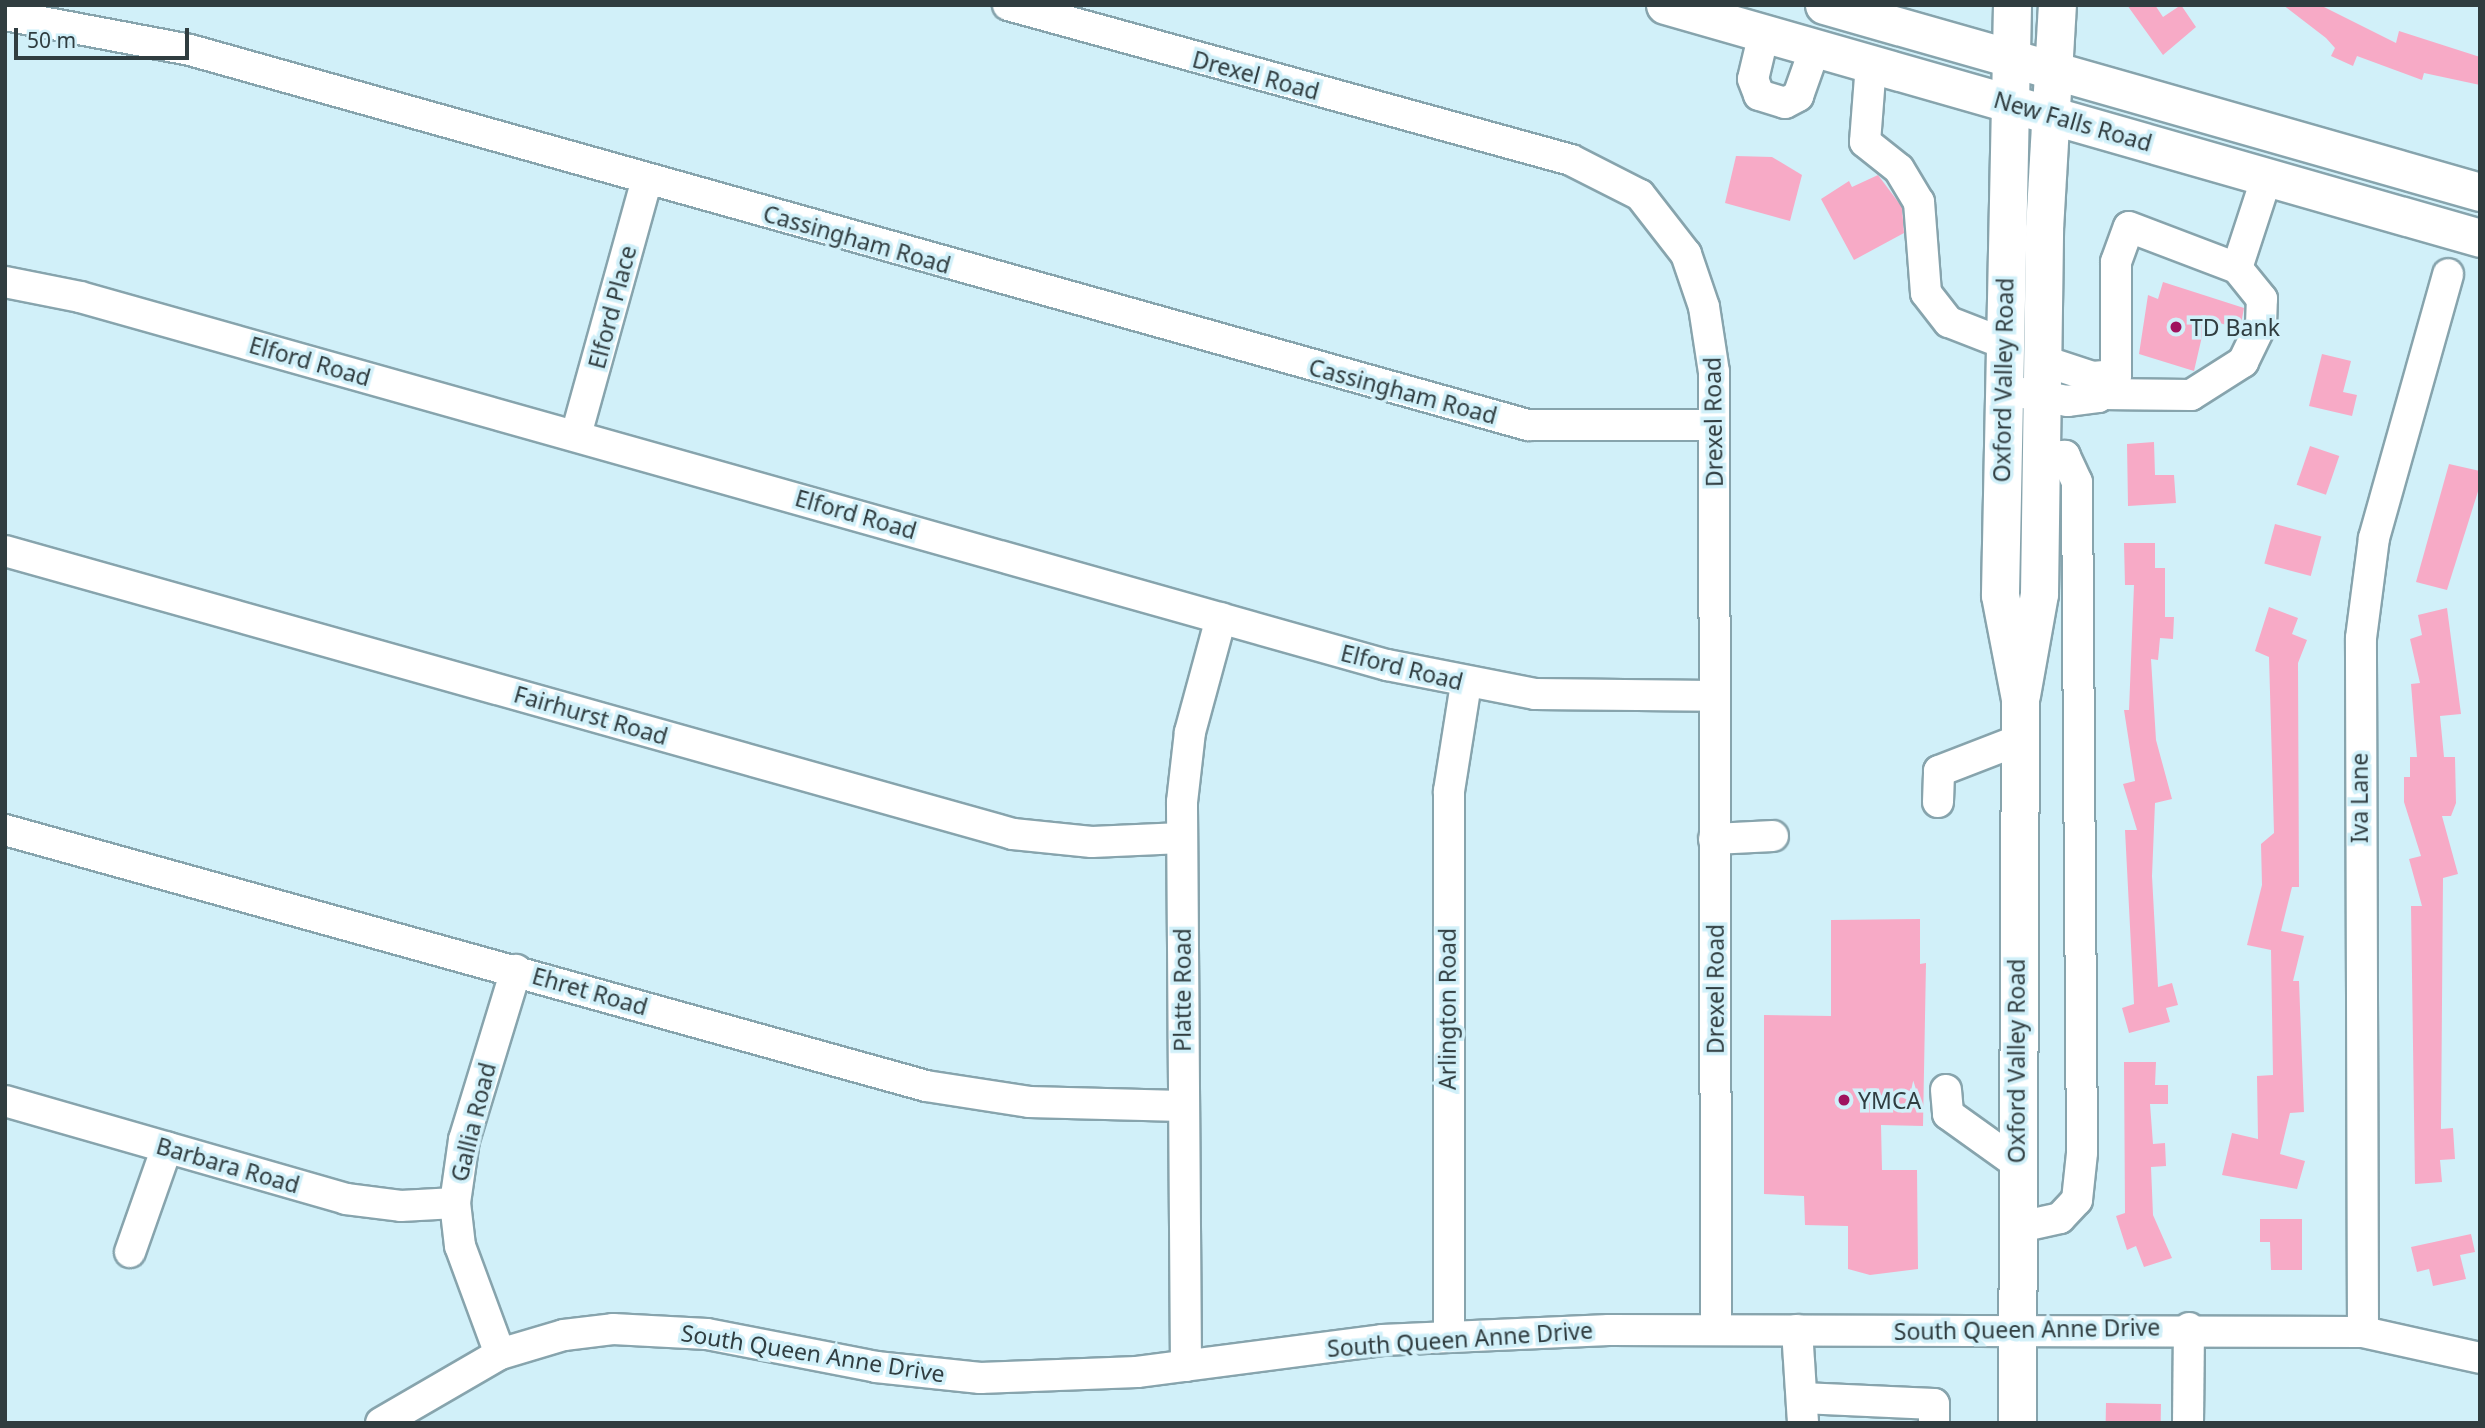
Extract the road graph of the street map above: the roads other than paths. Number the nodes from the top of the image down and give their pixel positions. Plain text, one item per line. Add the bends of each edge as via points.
1 (1009, 5) edge
2 (1665, 5) edge
3 (1824, 5) edge
4 (2012, 5) edge
5 (2057, 5) edge
6 (24, 13) edge
7 (1764, 33) junction
8 (1815, 48) junction
9 (2012, 59) junction
10 (1871, 64) junction
11 (2053, 71) junction
12 (2012, 104) junction
13 (2051, 114) junction
14 (2267, 176) junction
15 (647, 179) junction
16 (2480, 192) edge
17 (2480, 238) edge
18 (2237, 268) junction
19 (2448, 274) dead end
20 (2005, 280) junction
21 (5, 282) edge
22 (2003, 343) junction
23 (2044, 361) junction
24 (2108, 384) junction
25 (2040, 399) junction
26 (1713, 425) junction
27 (576, 435) junction
28 (2040, 458) junction
29 (5, 551) edge
30 (1221, 618) junction
31 (1466, 684) junction
32 (1714, 696) junction
33 (2020, 699) junction
34 (2019, 740) junction
35 (1938, 802) dead end
36 (5, 830) edge
37 (1773, 836) dead end
38 (1182, 838) junction
39 (1714, 839) junction
40 (516, 970) junction
41 (5, 1101) edge
42 (1947, 1102) dead end
43 (1182, 1106) junction
44 (167, 1147) junction
45 (2015, 1162) junction
46 (455, 1203) junction
47 (2015, 1228) junction
48 (130, 1252) dead end
49 (2189, 1328) junction
50 (2015, 1329) junction
51 (1716, 1330) junction
52 (1797, 1330) junction
53 (2363, 1332) junction
54 (1449, 1336) junction
55 (500, 1354) junction
56 (2480, 1358) edge
57 (1186, 1366) junction
58 (1802, 1411) edge
59 (381, 1423) edge
60 (1934, 1423) edge
61 (2017, 1423) edge
62 (2188, 1423) edge

1 - 26 street, Drexel Road via 1614,177 1667,223 1691,265 1712,342
2 - 7 main road, New Falls Road
3 - 9 main road, New Falls Road
4 - 9 main road, Oxford Valley Road
5 - 11 main road, Oxford Valley Road
6 - 15 street, Cassingham Road via 190,50
7 - 8 main road, New Falls Road
7 - 8 street via 1753,79 1759,95 1785,103 1798,96
8 - 10 main road, New Falls Road
9 - 11 main road, New Falls Road
9 - 12 main road, Oxford Valley Road
10 - 12 main road, New Falls Road
10 - 22 street via 1865,142 1899,169 1919,202 1926,293 1949,322
11 - 13 main road, Oxford Valley Road
11 - 16 main road, New Falls Road
12 - 13 main road, New Falls Road
12 - 20 main road, Oxford Valley Road
13 - 14 main road, New Falls Road
13 - 23 main road, Oxford Valley Road
14 - 17 main road, New Falls Road
14 - 18 street
15 - 26 street, Cassingham Road via 1528,425
15 - 27 street, Elford Place
18 - 24 street via 2262,299 2261,325 2243,362 2191,395
18 - 24 street via 2129,227 2116,262
19 - 53 street, Iva Lane via 2374,538 2361,638
20 - 22 main road, Oxford Valley Road
20 - 25 street via 2021,316 2022,391
21 - 27 street, Elford Road
22 - 33 main road, Oxford Valley Road via 2000,595
23 - 24 street
23 - 25 main road, Oxford Valley Road
24 - 25 street
25 - 28 main road, Oxford Valley Road
26 - 32 street, Drexel Road
27 - 30 street, Elford Road
28 - 33 main road, Oxford Valley Road via 2037,632
28 - 47 street via 2064,456 2077,482 2082,1153 2077,1200 2060,1218
29 - 38 street, Fairhurst Road via 1013,834 1092,842
30 - 31 street, Elford Road
30 - 38 street, Platte Road via 1190,732
31 - 32 street, Elford Road via 1535,694
31 - 54 street, Arlington Road via 1449,791
32 - 39 street, Drexel Road
33 - 34 main road, Oxford Valley Road
34 - 35 street via 1939,771
34 - 45 main road, Oxford Valley Road
36 - 40 street, Ehret Road
37 - 39 street
38 - 43 street, Platte Road
39 - 51 street, Drexel Road
40 - 43 street, Ehret Road via 926,1086 1029,1102
40 - 46 street, Gallia Road via 464,1140
41 - 44 street, Barbara Road
42 - 45 street
43 - 57 street, Platte Road
44 - 46 street, Barbara Road via 346,1199 401,1206
44 - 48 street
45 - 47 main road, Oxford Valley Road
46 - 55 street, Gallia Road via 460,1246
47 - 50 main road, Oxford Valley Road
49 - 50 street, South Queen Anne Drive
49 - 53 street, South Queen Anne Drive
49 - 62 street
50 - 52 street, South Queen Anne Drive
50 - 61 main road, Oxford Valley Road
51 - 52 street, South Queen Anne Drive
51 - 54 street, South Queen Anne Drive
52 - 58 street
53 - 56 street, South Queen Anne Drive
54 - 57 street, South Queen Anne Drive
55 - 57 street, South Queen Anne Drive via 564,1335 658,1328 958,1377 1054,1377
55 - 59 street, South Queen Anne Drive
58 - 60 street via 1934,1404

